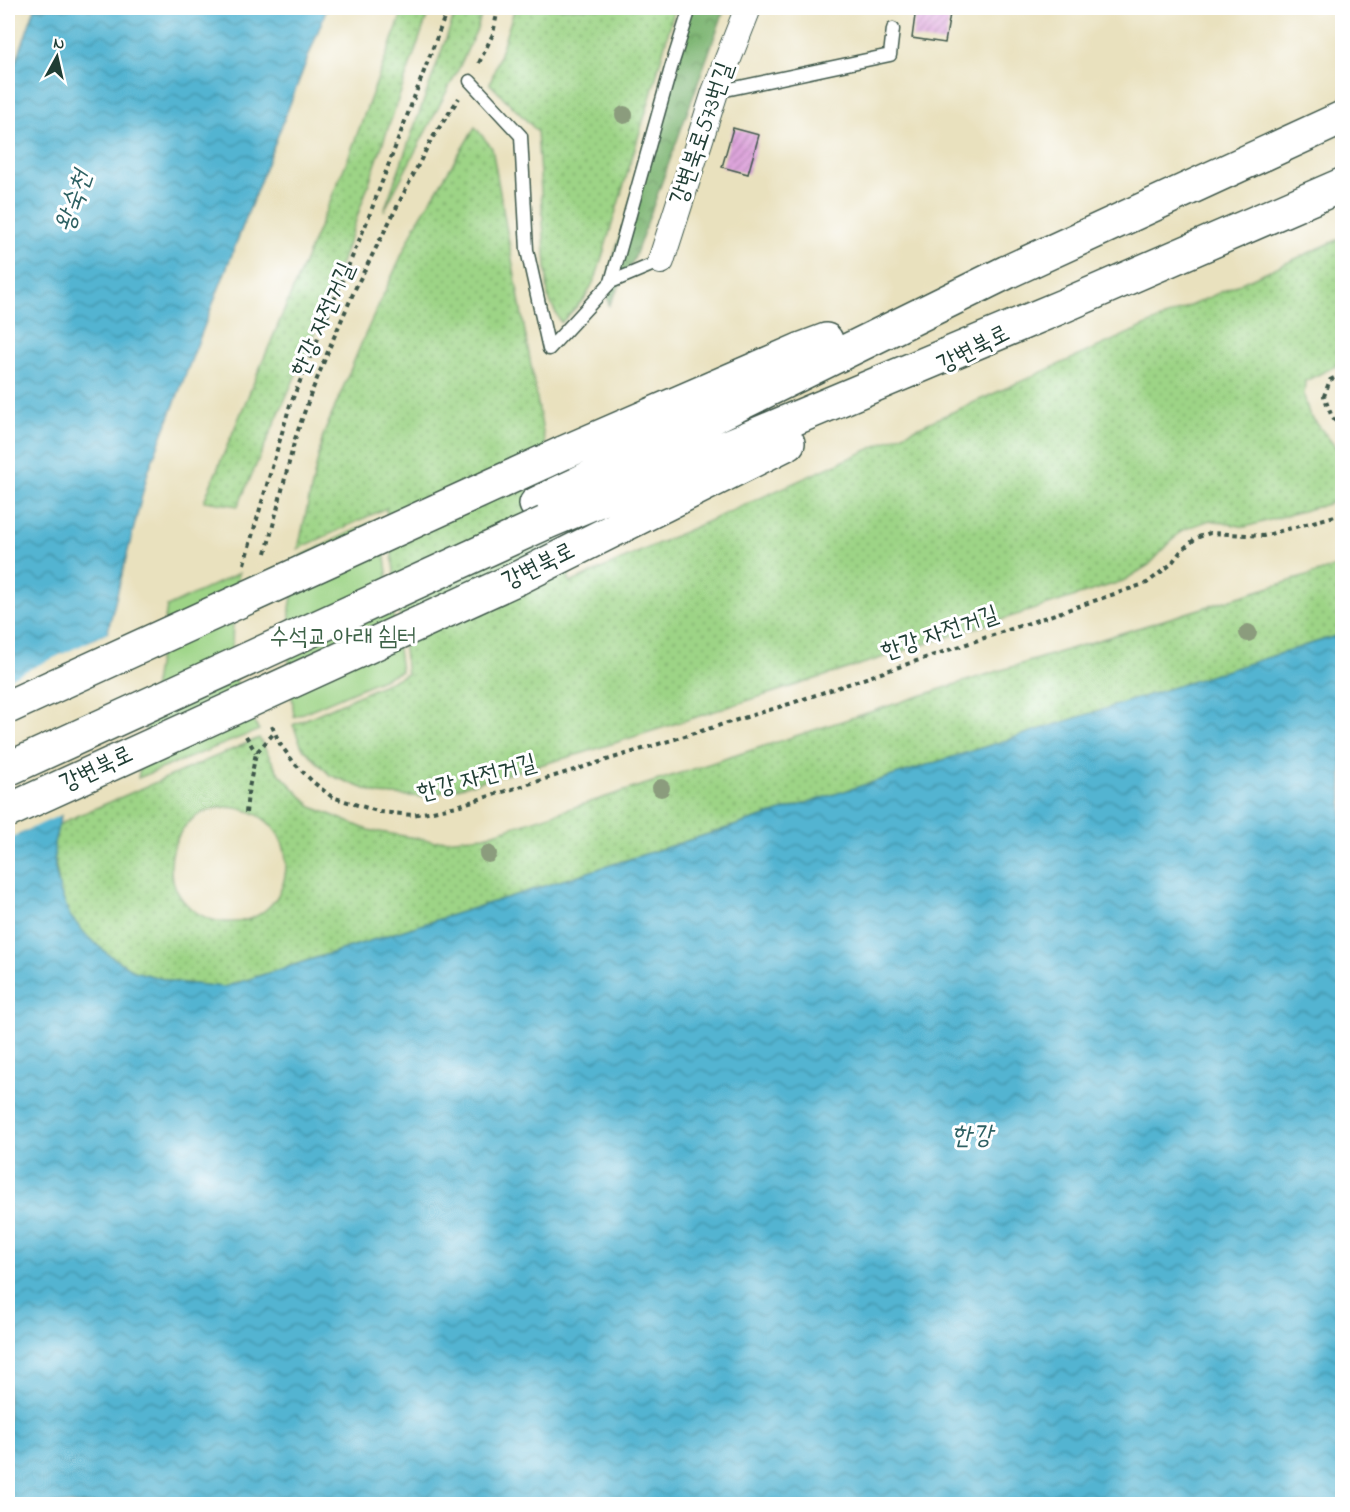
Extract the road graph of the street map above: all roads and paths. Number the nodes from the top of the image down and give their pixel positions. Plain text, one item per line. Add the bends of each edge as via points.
1 (448, 8) edge
2 (498, 8) edge
3 (690, 8) edge
4 (748, 8) edge
5 (893, 29) dead end
6 (470, 81) junction
7 (715, 92) junction
8 (1342, 118) edge
9 (1342, 185) edge
10 (662, 261) joint
11 (1007, 272) junction
12 (611, 282) junction
13 (1063, 306) junction
14 (1342, 374) edge
15 (1342, 429) edge
16 (541, 514) junction
17 (1342, 514) edge
18 (264, 563) dead end
19 (243, 567) dead end
20 (8, 707) edge
21 (270, 723) dead end
22 (274, 732) junction
23 (245, 735) dead end
24 (8, 745) edge
25 (256, 753) junction
26 (8, 769) edge
27 (8, 811) edge
28 (246, 813) dead end

1 - 19 path via 366,224 290,405
2 - 6 path, 한강 자전거길 via 493,34
3 - 12 lane
4 - 7 street, 강변북로573번길
5 - 7 lane via 890,55
6 - 12 lane via 521,136 527,250 549,350
6 - 18 path, 한강 자전거길 via 431,140 331,344 296,439
7 - 10 street, 강변북로573번길
8 - 11 highway, 강변북로
9 - 13 highway, 강변북로
10 - 12 lane
11 - 16 highway, 강변북로
11 - 20 highway, 강변북로, bridge via 802,349 563,453
13 - 16 highway, 강변북로
13 - 27 highway, 강변북로, bridge via 518,578
14 - 15 path via 1330,380 1324,396 1332,417
16 - 24 highway, 강변북로
16 - 26 highway, 강변북로, bridge
17 - 22 path, 한강 자전거길 via 1263,536 1210,533 1196,538 1147,584 789,704 413,816 380,812 332,797 295,764
21 - 22 path, 한강 자전거길
22 - 25 path
23 - 25 path
25 - 28 path

